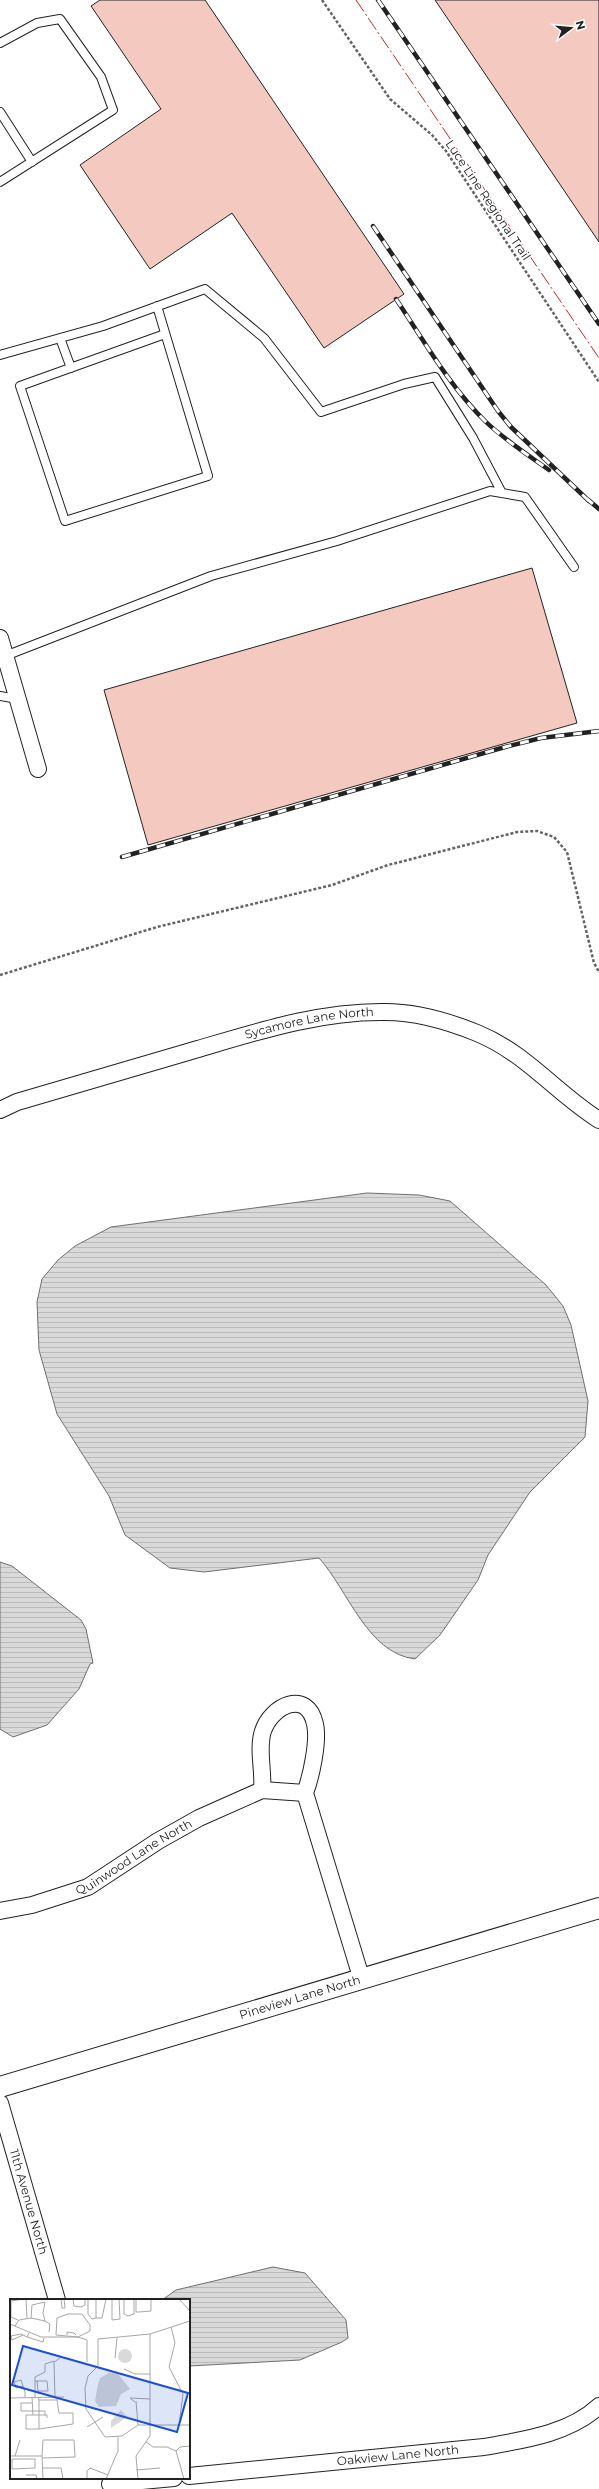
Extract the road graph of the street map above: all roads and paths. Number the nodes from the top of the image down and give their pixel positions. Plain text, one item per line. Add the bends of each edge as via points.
1 (322, 0) edge
2 (0, 43) edge
3 (0, 112) edge
4 (32, 162) junction
5 (0, 182) edge
6 (157, 306) junction
7 (165, 334) junction
8 (60, 338) junction
9 (0, 355) edge
10 (70, 368) junction
11 (599, 382) edge
12 (502, 493) junction
13 (574, 567) dead end
14 (0, 638) edge
15 (5, 656) junction
16 (0, 696) edge
17 (18, 699) junction
18 (38, 769) dead end
19 (599, 972) edge
20 (0, 976) edge
21 (0, 1110) edge
22 (599, 1120) edge
23 (262, 1790) junction
24 (305, 1793) junction
25 (599, 1908) edge
26 (0, 1911) edge
27 (361, 1977) junction
28 (0, 2087) edge
29 (0, 2103) edge
30 (57, 2299) edge
31 (596, 2414) edge
32 (190, 2476) edge
33 (163, 2479) edge
34 (110, 2484) edge

1 - 11 path, Luce Line Regional Trail via 390,99 432,134 446,151
2 - 4 lane via 37,23 60,19 101,77 113,110
3 - 4 lane
4 - 5 lane
6 - 7 lane
6 - 8 lane
6 - 12 lane via 205,289 264,338 321,412 404,384 435,377 473,438
7 - 10 lane
7 - 10 lane via 208,476 65,521 20,386
8 - 9 lane
8 - 10 lane
12 - 13 lane via 525,497
12 - 15 lane via 490,491 337,541 211,576
14 - 15 street
15 - 17 street
16 - 17 lane
17 - 18 street
19 - 20 path via 594,963 567,852 554,837 537,831 517,832 388,865 332,885 157,927
21 - 22 street, Sycamore Lane North via 24,1100 276,1027 339,1014 386,1012 434,1019 477,1033 517,1055 552,1081 583,1110
23 - 24 street, Quinwood Lane North
23 - 24 street via 262,1732 278,1709 288,1703 300,1704 309,1711 315,1723 316,1735
23 - 26 street, Quinwood Lane North via 199,1818 88,1886 32,1905
24 - 27 street
25 - 27 street, Pineview Lane North
27 - 28 street, Pineview Lane North
29 - 30 street, 11th Avenue North
31 - 32 street, Oakview Lane North via 527,2439 484,2447
33 - 34 street

